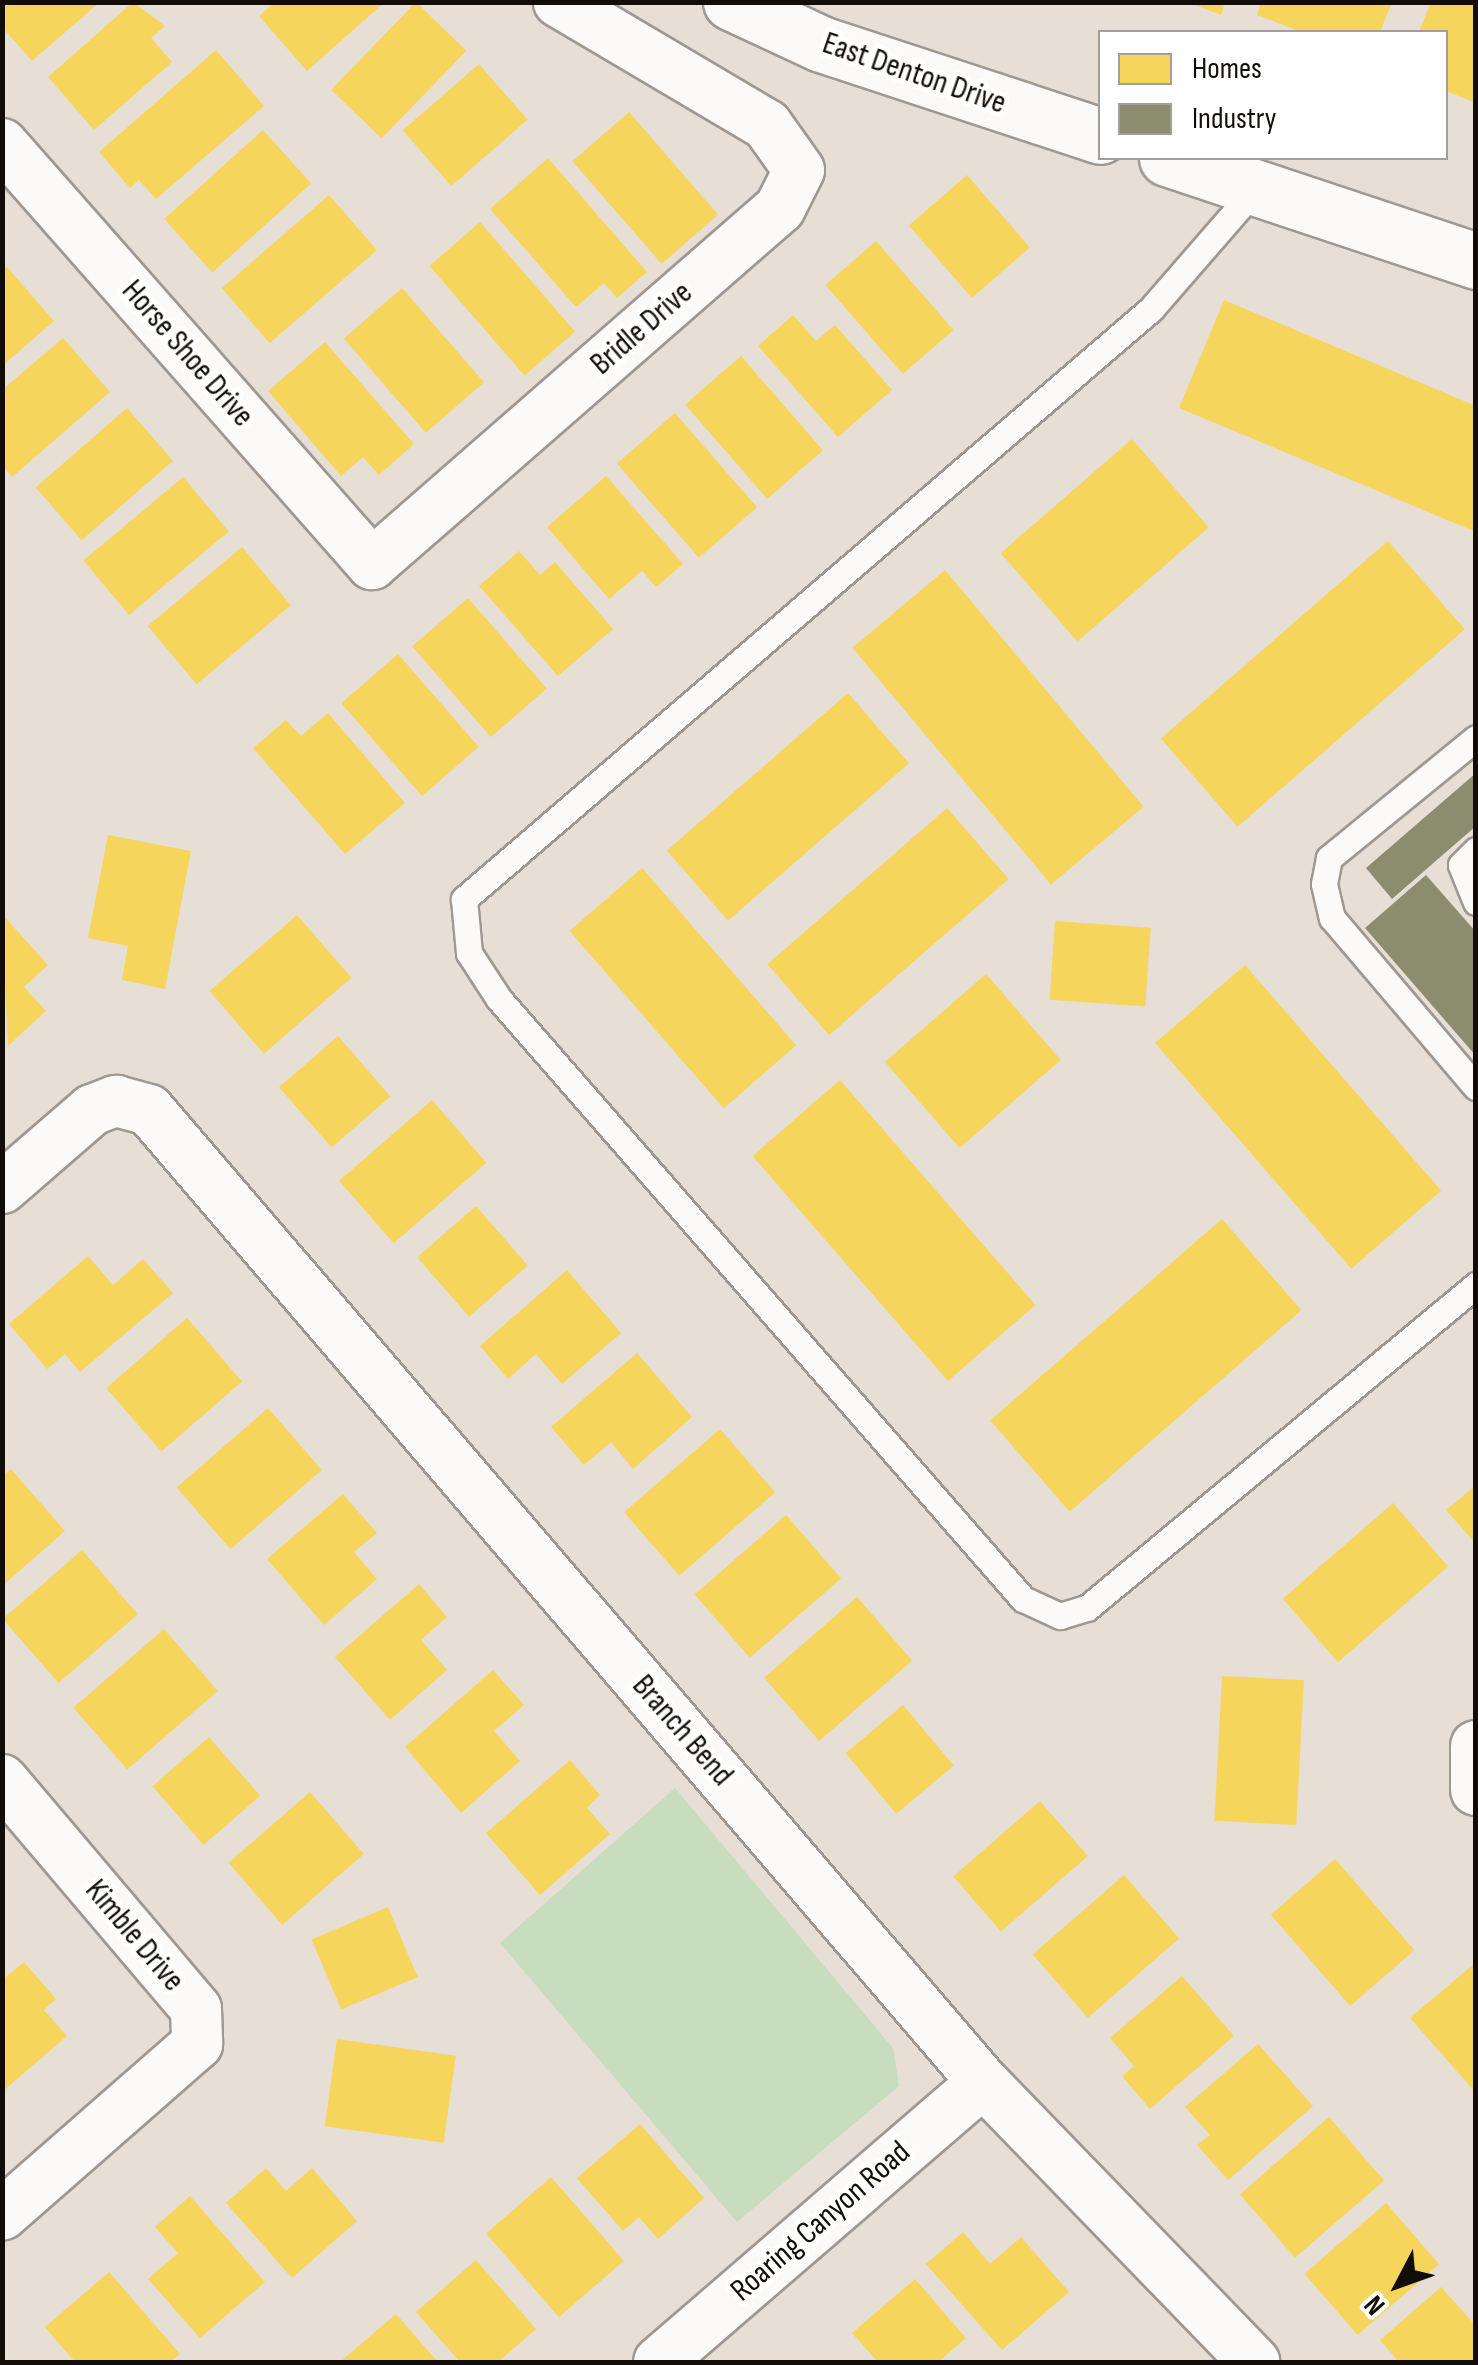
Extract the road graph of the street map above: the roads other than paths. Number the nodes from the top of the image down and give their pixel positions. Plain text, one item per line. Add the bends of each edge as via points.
1 (559, 2) edge
2 (731, 2) edge
3 (1098, 135) edge
4 (2, 144) edge
5 (1173, 160) edge
6 (1257, 187) junction
7 (1476, 261) edge
8 (372, 564) joint
9 (1476, 738) edge
10 (1476, 850) edge
11 (1476, 902) edge
12 (1476, 1087) edge
13 (2, 1188) edge
14 (1476, 1286) edge
15 (2, 1780) edge
16 (983, 2082) junction
17 (5, 2213) edge
18 (658, 2362) edge
19 (1254, 2362) edge

1 - 8 street, Bridle Drive via 767,126 799,170 780,208
2 - 3 street, East Denton Drive via 821,44
4 - 8 street, Horse Shoe Drive
5 - 6 street
6 - 7 street
6 - 14 lane via 1151,309 464,899 469,953 499,999 1023,1599 1060,1616 1088,1608
9 - 12 lane via 1328,858 1324,884 1332,918
10 - 11 lane via 1461,865
13 - 16 street, Branch Bend via 92,1110 116,1100 149,1110
15 - 17 street, Kimble Drive via 196,2008 198,2044
16 - 18 street, Roaring Canyon Road
16 - 19 street, Branch Bend

